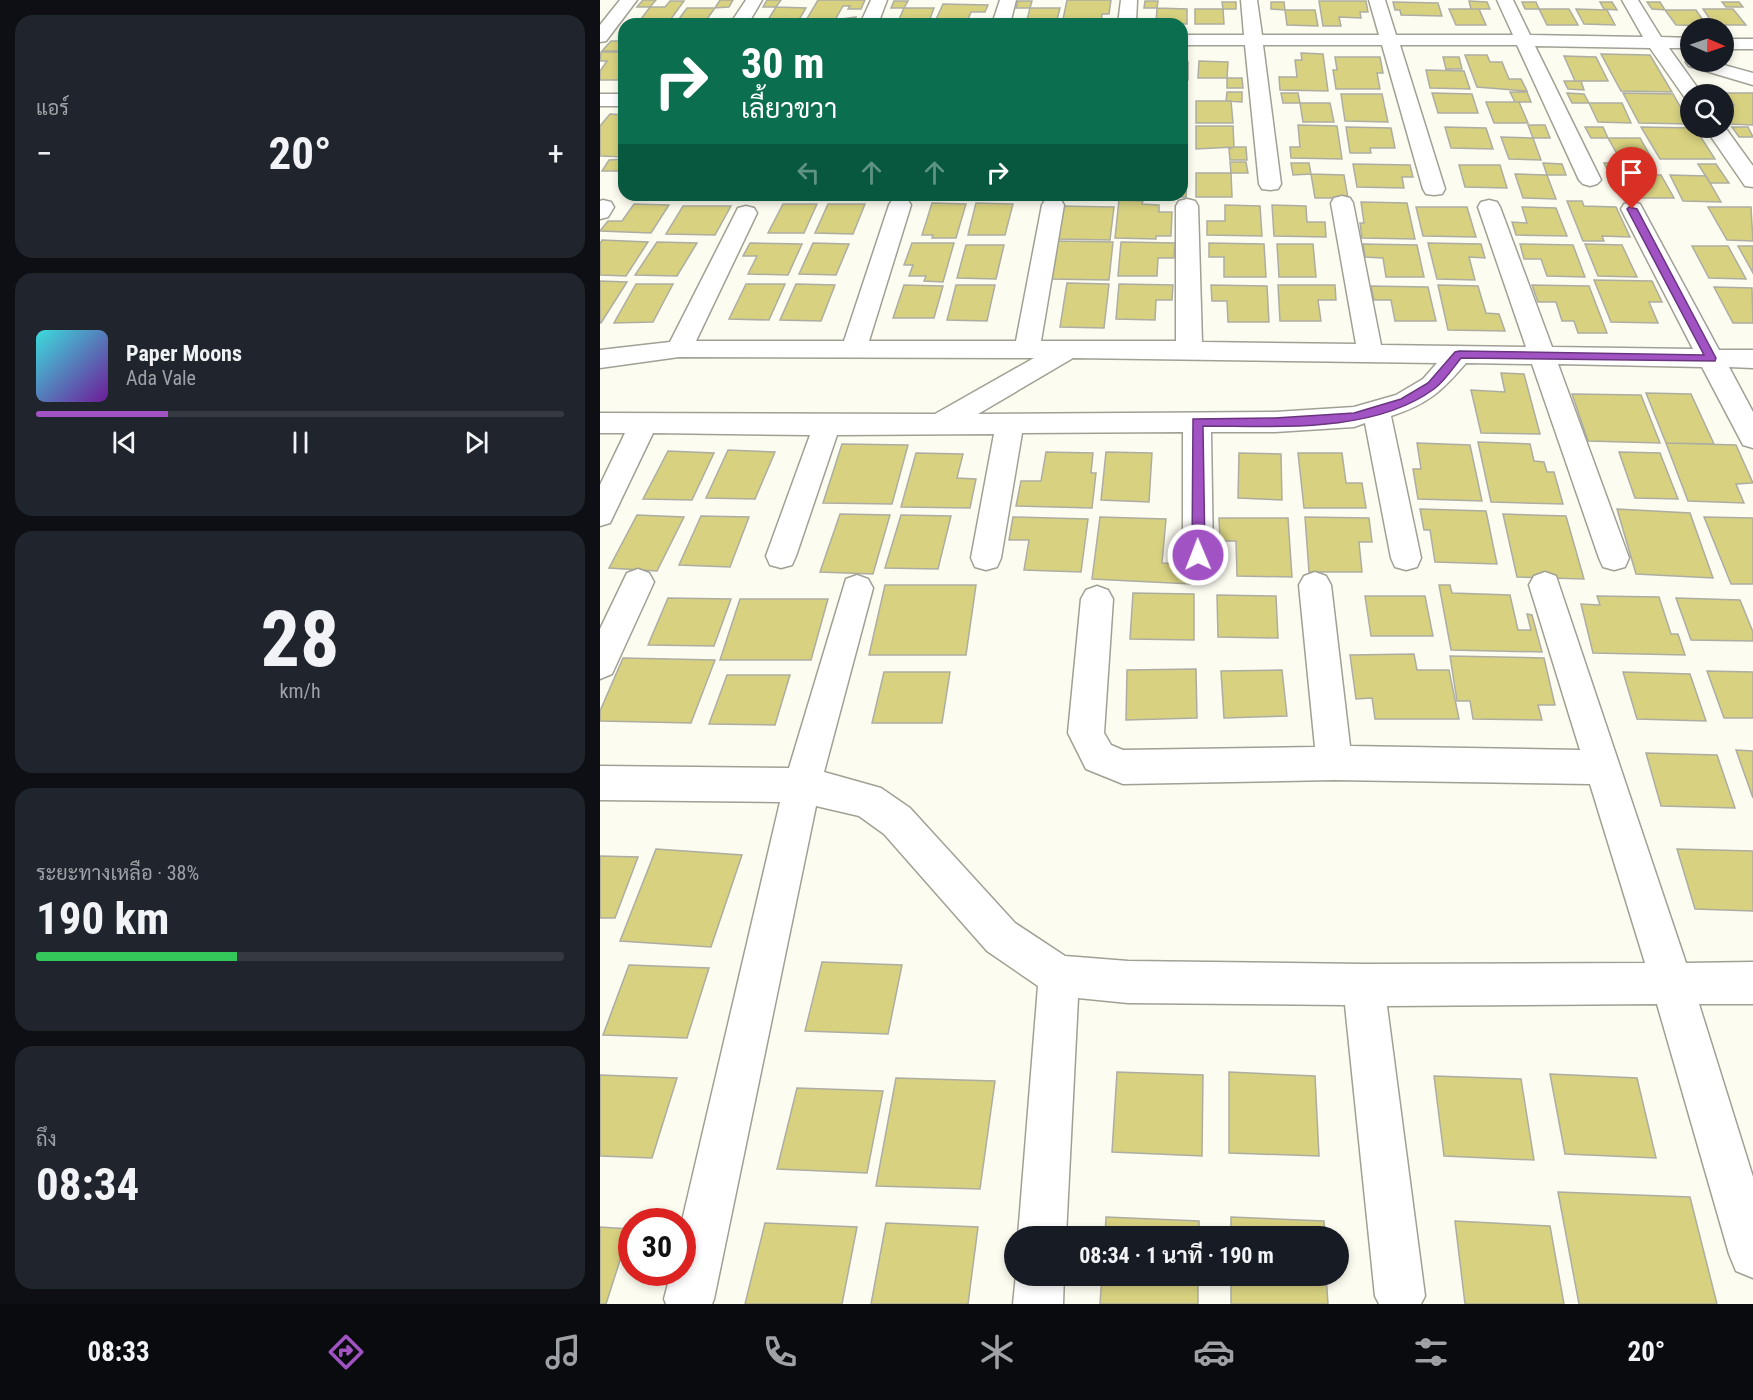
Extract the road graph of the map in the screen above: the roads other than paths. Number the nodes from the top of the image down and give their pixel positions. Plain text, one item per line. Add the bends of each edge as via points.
1 (630, 0) edge
2 (754, 0) edge
3 (879, 0) edge
4 (1008, 0) edge
5 (1129, 0) edge
6 (1249, 0) edge
7 (1377, 0) edge
8 (1505, 0) edge
9 (1630, 0) edge
10 (743, 18) edge
11 (872, 18) edge
12 (1003, 18) edge
13 (1128, 18) edge
14 (600, 37) edge
15 (1188, 40) edge
16 (1254, 40) junction
17 (1389, 40) junction
18 (1523, 40) junction
19 (1680, 44) edge
20 (1734, 44) edge
21 (1753, 44) edge
22 (1658, 46) junction
23 (1680, 56) edge
24 (1729, 72) edge
25 (1753, 79) edge
26 (1685, 84) edge
27 (600, 100) edge
28 (618, 100) edge
29 (1722, 138) edge
30 (1590, 180) dead end
31 (1753, 181) edge
32 (1270, 184) dead end
33 (1434, 189) dead end
34 (1342, 203) dead end
35 (900, 205) dead end
36 (1053, 205) dead end
37 (1187, 206) dead end
38 (1489, 207) dead end
39 (1632, 209) dead end
40 (746, 213) dead end
41 (679, 348) junction
42 (854, 349) junction
43 (1027, 350) junction
44 (1067, 350) junction
45 (1189, 350) junction
46 (1370, 354) junction
47 (1459, 355) junction
48 (1542, 357) junction
49 (1711, 358) junction
50 (600, 359) edge
51 (1753, 359) edge
52 (1376, 410) junction
53 (1010, 422) junction
54 (1197, 422) junction
55 (600, 423) edge
56 (644, 423) junction
57 (826, 424) junction
58 (939, 424) junction
59 (1753, 438) edge
60 (600, 515) edge
61 (1198, 555) dead end
62 (781, 556) dead end
63 (986, 558) dead end
64 (1406, 558) dead end
65 (1614, 558) dead end
66 (638, 582) dead end
67 (1315, 585) dead end
68 (1545, 585) dead end
69 (857, 588) dead end
70 (1097, 599) dead end
71 (600, 664) edge
72 (1334, 763) junction
73 (1603, 767) junction
74 (600, 783) edge
75 (802, 785) junction
76 (1059, 976) junction
77 (1672, 983) junction
78 (1753, 983) edge
79 (1364, 985) junction
80 (1043, 1226) edge
81 (1753, 1254) edge
82 (1039, 1286) edge
83 (1400, 1296) dead end
84 (689, 1299) dead end
85 (1038, 1304) edge

1 - 14 street
2 - 10 street
3 - 11 street
4 - 12 street
5 - 13 street
6 - 16 street
7 - 17 street
8 - 18 street
9 - 22 street
15 - 16 street
16 - 17 street
16 - 32 street
17 - 18 street
17 - 33 street
18 - 22 street
18 - 30 street
19 - 22 street
20 - 21 street
22 - 23 street
22 - 26 street
24 - 25 street
27 - 28 street
29 - 31 street
34 - 46 street
35 - 42 street
36 - 43 street
37 - 45 street
38 - 48 street
39 - 49 street
40 - 41 street
41 - 42 street
41 - 50 street
42 - 43 street
43 - 44 street
44 - 45 street
44 - 58 street
45 - 46 street
46 - 47 street
47 - 48 street
47 - 52 street via 1432,385 1405,402
48 - 49 street
48 - 65 street
49 - 51 street
49 - 59 street
52 - 54 street via 1354,417
52 - 64 street
53 - 54 street
53 - 58 street
53 - 63 street
54 - 61 street
55 - 56 street
56 - 57 street
56 - 60 street
57 - 58 street
57 - 62 street
66 - 71 street
67 - 72 street
68 - 73 street
69 - 75 street
70 - 72 street via 1086,733 1103,762 1123,767
72 - 73 street
73 - 77 street
74 - 75 street
75 - 76 street via 868,800 897,821 1001,937
75 - 84 street
76 - 79 street
76 - 80 street
77 - 78 street
77 - 79 street
77 - 81 street
79 - 83 street
82 - 85 street

